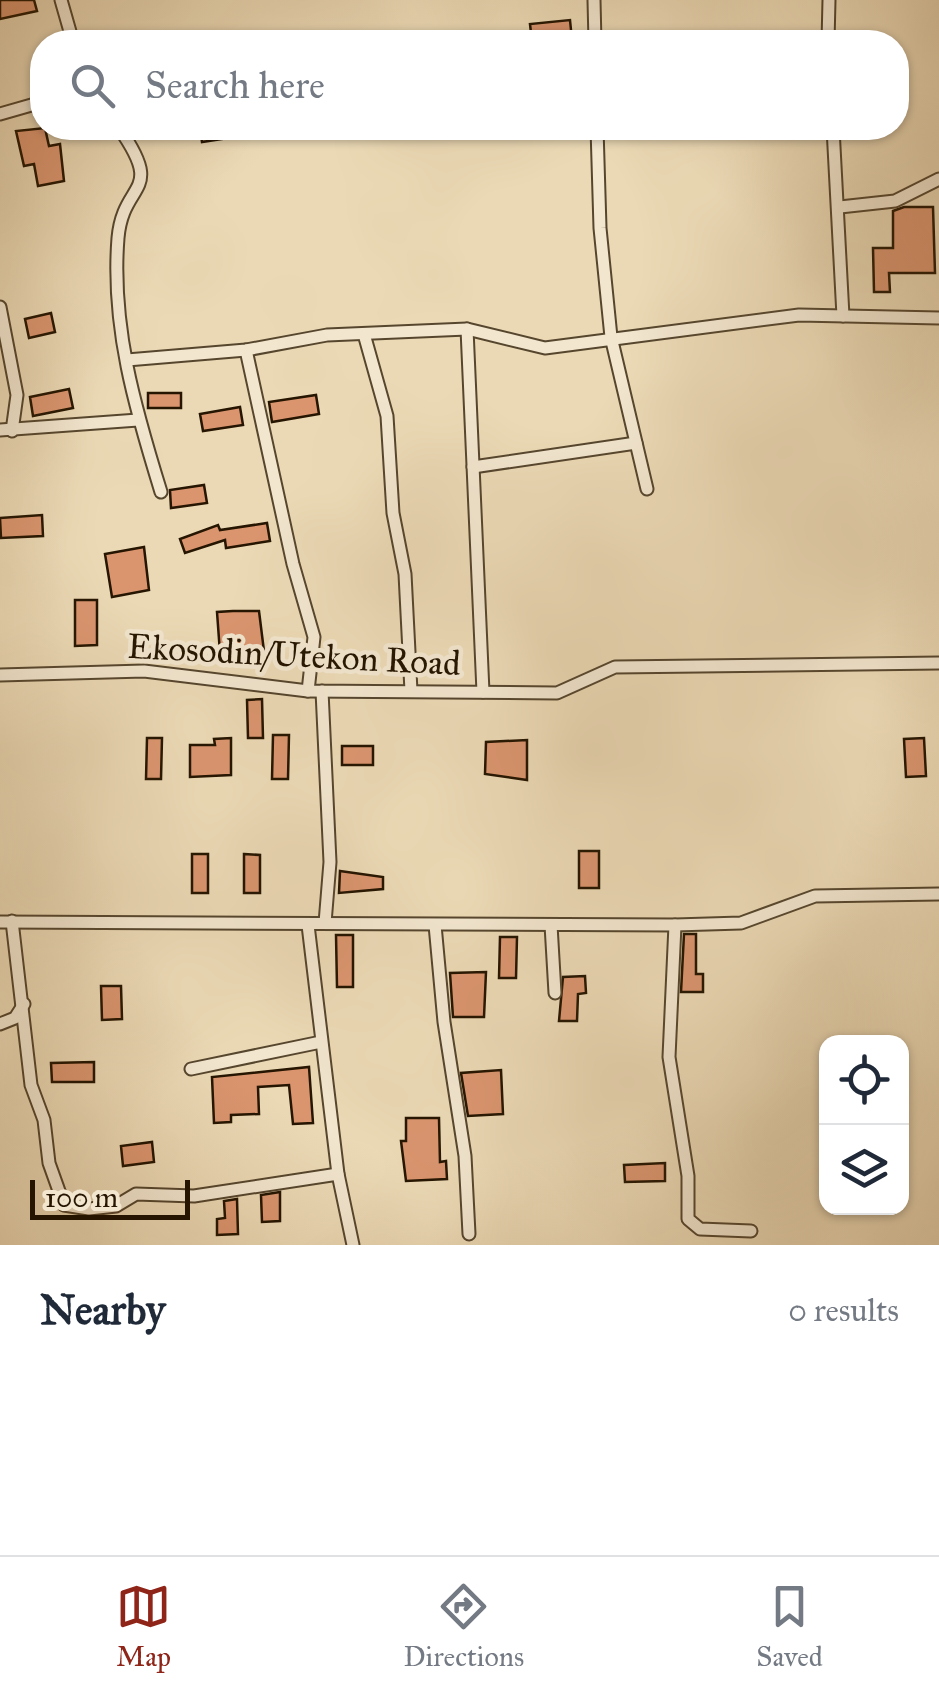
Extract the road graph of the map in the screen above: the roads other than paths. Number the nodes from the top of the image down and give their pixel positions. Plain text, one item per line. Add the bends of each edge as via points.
1 (61, 0) edge
2 (594, 0) edge
3 (829, 0) edge
4 (70, 30) edge
5 (595, 30) edge
6 (828, 30) edge
7 (30, 105) edge
8 (0, 114) edge
9 (128, 140) edge
10 (597, 140) edge
11 (834, 140) edge
12 (939, 179) edge
13 (840, 207) junction
14 (0, 306) edge
15 (843, 316) junction
16 (939, 318) edge
17 (466, 330) junction
18 (364, 334) junction
19 (611, 338) junction
20 (246, 350) junction
21 (127, 360) junction
22 (138, 420) junction
23 (6, 430) edge
24 (636, 443) junction
25 (473, 467) junction
26 (647, 488) dead end
27 (161, 492) dead end
28 (939, 664) edge
29 (0, 675) edge
30 (315, 691) junction
31 (411, 691) junction
32 (483, 692) junction
33 (939, 894) edge
34 (6, 921) edge
35 (325, 923) junction
36 (675, 924) junction
37 (308, 925) junction
38 (435, 925) junction
39 (551, 925) junction
40 (555, 993) dead end
41 (24, 1004) junction
42 (0, 1024) edge
43 (320, 1042) junction
44 (191, 1070) dead end
45 (338, 1174) junction
46 (751, 1230) dead end
47 (469, 1234) dead end
48 (353, 1245) edge

1 - 4 street
2 - 5 street
3 - 6 street
7 - 8 street
9 - 21 street via 143,178 118,236 117,323
10 - 19 street
11 - 13 street
12 - 13 street via 895,201
13 - 15 street
14 - 23 street via 17,395
15 - 16 street
15 - 19 street via 765,318
17 - 18 street
17 - 19 street via 544,348
17 - 25 street
18 - 20 street
18 - 31 street via 387,416
19 - 24 street
20 - 21 street
20 - 30 street via 314,637
21 - 22 street
22 - 23 street
22 - 27 street
24 - 25 street
24 - 26 street
25 - 32 street
28 - 32 street, Ekosodin/Utekon Road via 615,668 558,693
29 - 30 street, Ekosodin/Utekon Road via 144,671
30 - 31 street, Ekosodin/Utekon Road
30 - 35 street via 330,862
31 - 32 street, Ekosodin/Utekon Road
33 - 36 street via 814,896 741,923
34 - 37 street
34 - 41 street
35 - 37 street
35 - 38 street
36 - 39 street
36 - 46 street via 669,1057 688,1219 700,1229
37 - 43 street
38 - 39 street
38 - 47 street via 466,1156
39 - 40 street
41 - 42 street
41 - 45 street via 31,1085 64,1205 116,1206 136,1194 194,1196
43 - 44 street
43 - 45 street
45 - 48 street

